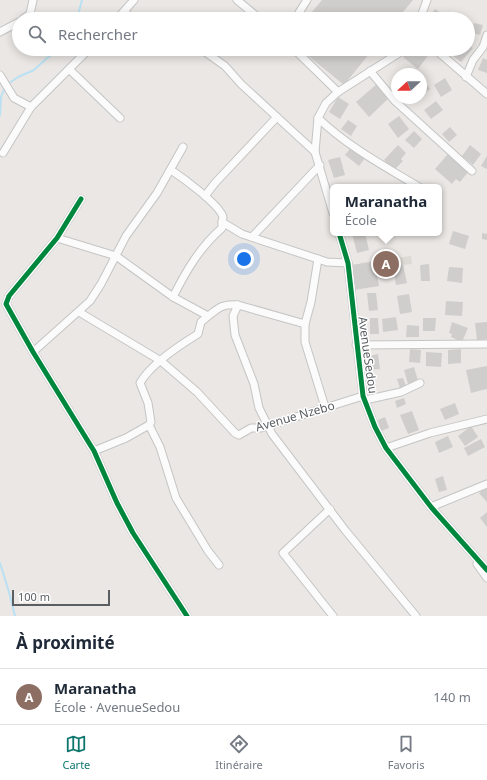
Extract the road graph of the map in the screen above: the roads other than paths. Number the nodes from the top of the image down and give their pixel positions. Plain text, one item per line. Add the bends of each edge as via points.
1 (33, 0) edge
2 (134, 0) edge
3 (237, 0) edge
4 (307, 0) edge
5 (427, 0) edge
6 (124, 11) edge
7 (30, 12) edge
8 (252, 12) edge
9 (299, 12) edge
10 (423, 12) edge
11 (12, 26) edge
12 (0, 32) edge
13 (487, 36) edge
14 (83, 56) edge
15 (211, 56) edge
16 (301, 56) edge
17 (396, 56) edge
18 (443, 56) edge
19 (70, 70) junction
20 (370, 71) junction
21 (0, 74) edge
22 (466, 77) junction
23 (338, 92) junction
24 (487, 94) edge
25 (31, 107) junction
26 (277, 117) junction
27 (120, 118) dead end
28 (318, 118) junction
29 (183, 147) dead end
30 (315, 152) junction
31 (3, 153) dead end
32 (320, 165) junction
33 (171, 170) junction
34 (472, 171) dead end
35 (413, 184) edge
36 (205, 196) junction
37 (81, 199) dead end
38 (330, 202) edge
39 (222, 222) junction
40 (340, 236) edge
41 (252, 237) junction
42 (57, 238) junction
43 (116, 256) junction
44 (318, 259) junction
45 (348, 263) junction
46 (173, 297) junction
47 (238, 305) junction
48 (79, 312) junction
49 (208, 316) junction
50 (305, 324) junction
51 (487, 344) edge
52 (356, 345) junction
53 (33, 352) junction
54 (161, 361) junction
55 (420, 383) dead end
56 (364, 398) junction
57 (325, 407) junction
58 (487, 419) edge
59 (149, 425) junction
60 (267, 426) junction
61 (386, 448) junction
62 (94, 450) junction
63 (487, 484) edge
64 (431, 507) junction
65 (330, 509) junction
66 (476, 559) junction
67 (219, 565) dead end
68 (487, 570) edge
69 (487, 578) edge
70 (187, 616) edge
71 (333, 616) edge
72 (416, 616) edge

1 - 7 street
2 - 6 street
3 - 8 street
4 - 9 street
5 - 10 street
11 - 12 street
13 - 22 street
14 - 19 street
15 - 26 street via 225,66
16 - 23 street
17 - 20 street
18 - 22 street
19 - 25 street
19 - 27 street
20 - 23 street
20 - 34 street via 395,101
21 - 25 street via 14,98
22 - 24 street
23 - 28 street via 326,103
25 - 31 street
26 - 30 street
26 - 36 street
28 - 30 street
28 - 35 street via 375,161
29 - 33 street
30 - 32 street
32 - 38 street
32 - 41 street
33 - 36 street
33 - 43 street via 126,236
36 - 39 street via 222,214
37 - 42 street
39 - 41 street
39 - 46 street via 222,228 185,273
40 - 45 street, AvenueSedou
41 - 44 street
42 - 43 street
42 - 53 street via 6,300
43 - 46 street
43 - 48 street via 90,301
44 - 45 street
44 - 50 street
45 - 52 street, AvenueSedou
46 - 49 street
47 - 49 street via 222,305
47 - 50 street
47 - 60 street via 233,316 235,335 254,384 258,408
48 - 53 street
48 - 54 street
49 - 54 street via 201,322 198,334 170,351
50 - 57 street via 307,348
51 - 52 street
52 - 56 street, AvenueSedou
53 - 62 street
54 - 59 street via 145,374 140,383 149,408
54 - 60 street, Avenue Nzebo via 197,392 234,433 239,435 251,428
55 - 56 street, Avenue Nzebo via 391,395
56 - 57 street, Avenue Nzebo
56 - 61 street, AvenueSedou
57 - 60 street, Avenue Nzebo
58 - 61 street via 430,433
59 - 62 street via 126,438
59 - 67 street via 160,447 176,498
60 - 65 street via 278,444
61 - 64 street, AvenueSedou
62 - 70 street via 133,532
63 - 64 street
64 - 66 street, AvenueSedou
65 - 71 street via 283,553
65 - 72 street
66 - 68 street
66 - 69 street via 478,567

